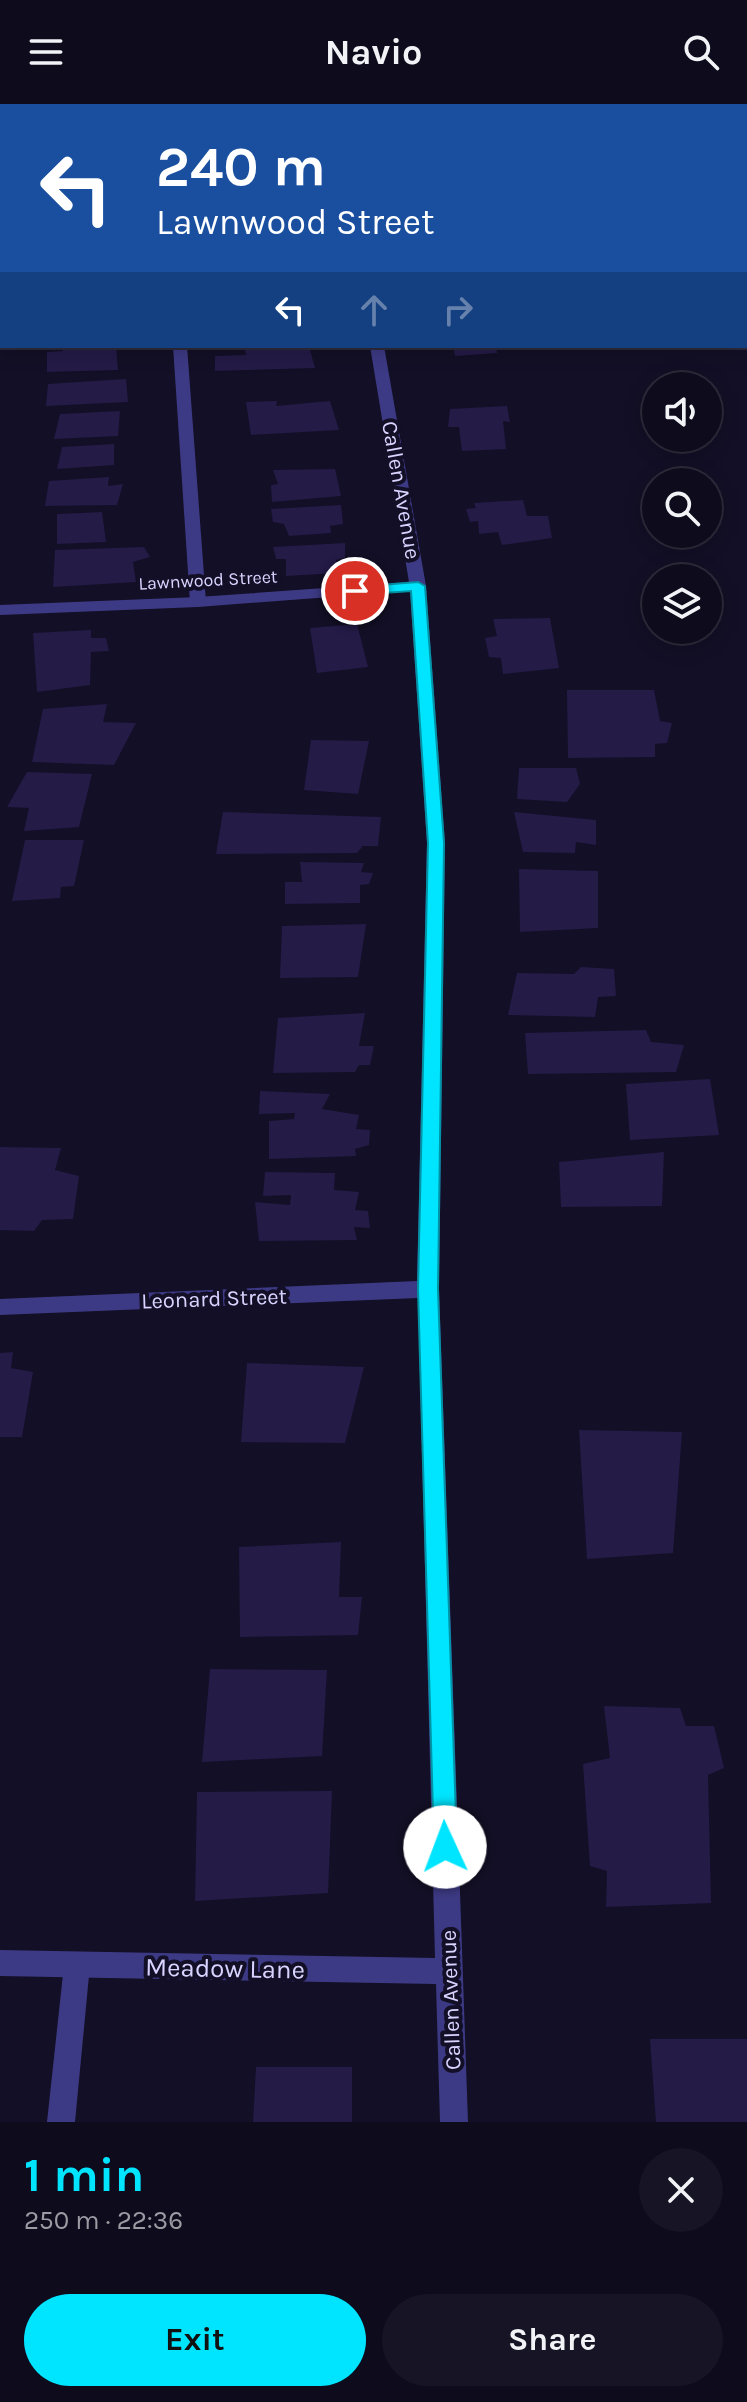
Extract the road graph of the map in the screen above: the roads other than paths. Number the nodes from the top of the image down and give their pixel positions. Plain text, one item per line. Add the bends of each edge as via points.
1 (180, 348) edge
2 (377, 348) edge
3 (418, 586) junction
4 (198, 602) junction
5 (0, 610) edge
6 (428, 1289) junction
7 (0, 1307) edge
8 (0, 1963) edge
9 (77, 1965) junction
10 (449, 1971) junction
11 (61, 2122) edge
12 (454, 2122) edge

1 - 4 street
2 - 3 street, Callen Avenue
3 - 4 street, Lawnwood Street
3 - 6 street, Callen Avenue via 436,843
4 - 5 street, Lawnwood Street
6 - 7 street, Leonard Street
6 - 10 street, Callen Avenue
8 - 9 street, Meadow Lane
9 - 10 street, Meadow Lane
9 - 11 street
10 - 12 street, Callen Avenue

